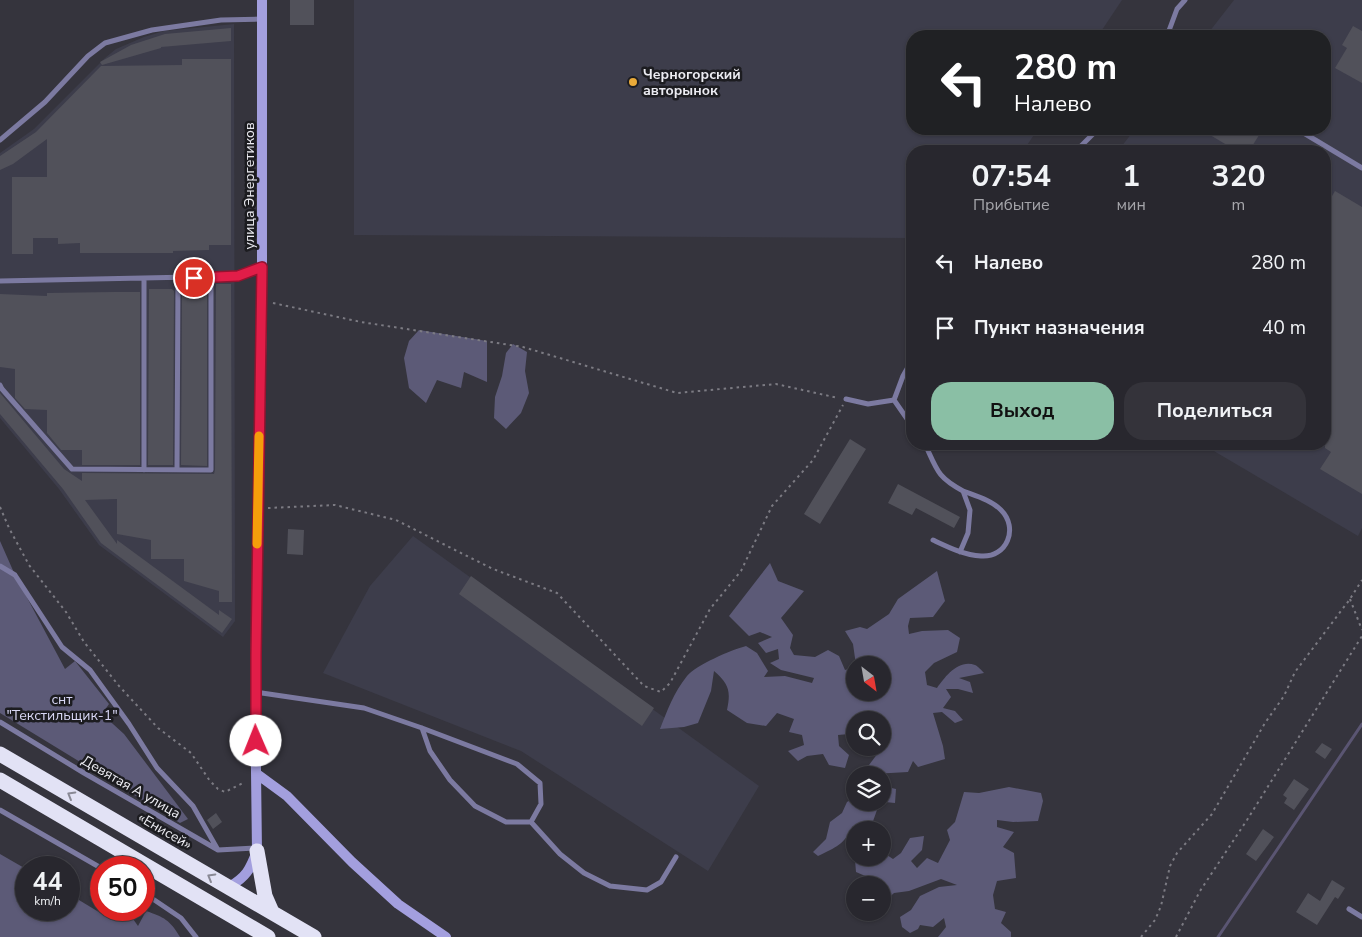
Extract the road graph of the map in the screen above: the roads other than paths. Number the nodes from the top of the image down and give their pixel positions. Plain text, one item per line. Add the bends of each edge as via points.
1 (262, 0) edge
2 (1185, 0) edge
3 (263, 19) junction
4 (1169, 30) edge
5 (1092, 135) edge
6 (1307, 135) edge
7 (0, 140) edge
8 (1082, 145) edge
9 (1324, 145) edge
10 (1331, 149) edge
11 (1362, 168) edge
12 (262, 267) junction
13 (211, 277) junction
14 (144, 278) junction
15 (178, 278) junction
16 (0, 281) edge
17 (906, 371) edge
18 (0, 385) edge
19 (846, 399) road end
20 (894, 400) junction
21 (906, 417) edge
22 (928, 450) edge
23 (144, 470) junction
24 (177, 470) junction
25 (963, 491) junction
26 (933, 540) dead end
27 (960, 552) junction
28 (0, 566) edge
29 (256, 692) junction
30 (0, 722) edge
31 (422, 728) junction
32 (0, 754) edge
33 (257, 774) junction
34 (0, 780) edge
35 (0, 810) edge
36 (531, 822) junction
37 (218, 850) junction
38 (257, 850) junction
39 (676, 857) dead end
40 (90, 862) edge
41 (229, 887) junction
42 (155, 900) edge
43 (1349, 909) dead end
44 (272, 912) junction
45 (1362, 917) edge
46 (196, 937) edge
47 (268, 937) edge
48 (314, 937) edge
49 (446, 937) edge

1 - 3 main road, улица Энергетиков
2 - 4 lane via 1177,9
3 - 7 lane via 220,20 162,28 106,43 88,56 45,102
3 - 12 main road, улица Энергетиков
5 - 8 lane
6 - 9 lane
10 - 11 lane
12 - 13 lane via 238,276
12 - 29 main road, улица Энергетиков
13 - 15 lane
13 - 24 lane via 211,470
14 - 15 lane
14 - 16 lane
14 - 23 lane
15 - 24 lane
17 - 20 lane
18 - 23 lane via 72,470
19 - 20 lane via 868,404
20 - 21 lane
22 - 25 lane via 938,473
23 - 24 lane
25 - 27 lane via 970,510 968,533
25 - 27 lane via 989,501 1003,511 1010,527 1008,542 997,553 983,556
26 - 27 lane
28 - 37 lane via 15,575 62,647 90,670 157,768 193,806
29 - 31 lane via 364,708
29 - 33 main road, улица Энергетиков
30 - 37 lane, Девятая А улица
31 - 36 lane via 430,751 450,780 475,806 506,822
31 - 36 lane via 517,764 540,783 541,804
41 -> 32 highway, «Енисей»
33 - 38 main road, улица Энергетиков
33 - 49 main road via 287,796 398,904
34 - 47 highway
35 - 40 lane
36 - 39 lane via 560,854 584,873 610,886 647,890 661,882
37 - 38 lane
38 - 41 main road via 248,873
38 - 44 highway via 265,896
41 - 44 highway, «Енисей»
42 - 46 lane via 181,918
43 - 45 lane
44 - 48 highway, «Енисей»

